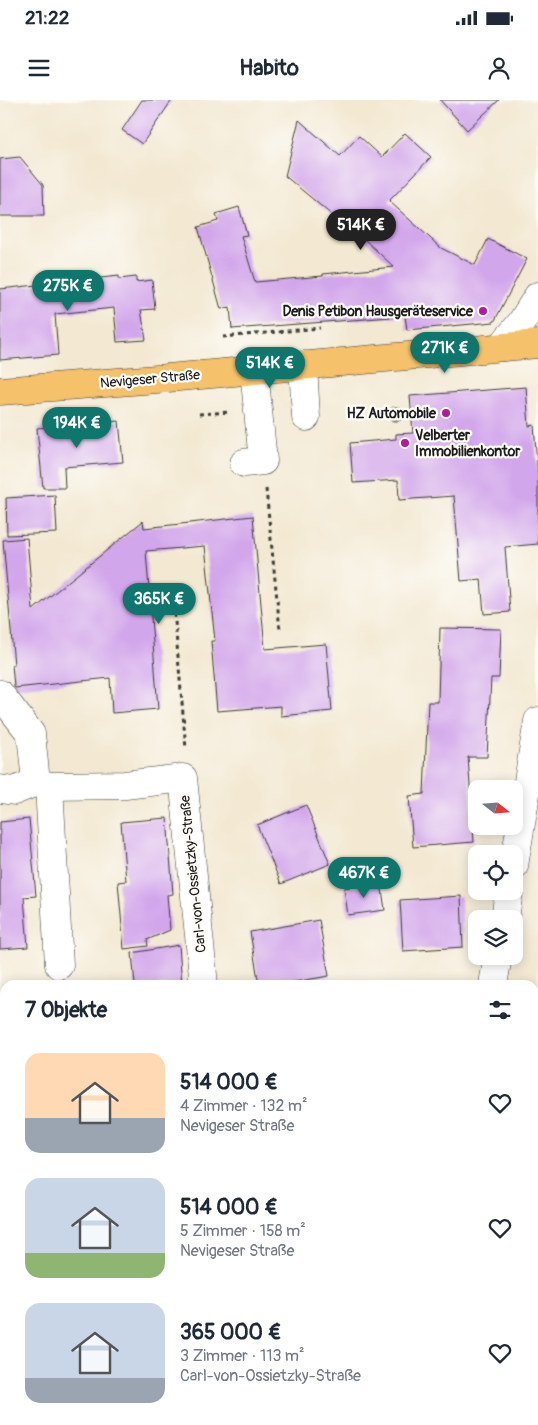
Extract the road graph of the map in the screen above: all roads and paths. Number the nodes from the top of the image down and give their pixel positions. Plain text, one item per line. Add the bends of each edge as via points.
1 (538, 296) edge
2 (320, 328) dead end
3 (223, 336) dead end
4 (538, 344) edge
5 (501, 347) junction
6 (303, 364) junction
7 (254, 370) junction
8 (0, 391) edge
9 (306, 417) dead end
10 (254, 462) joint
11 (173, 598) dead end
12 (280, 630) dead end
13 (0, 694) edge
14 (538, 721) edge
15 (183, 778) junction
16 (43, 784) junction
17 (0, 789) edge
18 (517, 845) edge
19 (59, 965) dead end
20 (496, 965) edge
21 (203, 980) edge
22 (494, 980) edge

1 - 5 street
2 - 3 path
4 - 5 main road, Nevigeser Straße
5 - 6 main road, Nevigeser Straße
6 - 7 main road, Nevigeser Straße
6 - 9 street
7 - 8 main road, Nevigeser Straße
7 - 10 street
10 - 12 path
11 - 15 path via 187,768
13 - 16 street via 31,734
14 - 18 street
15 - 16 street, Carl-von-Ossietzky-Straße via 125,785
15 - 21 street, Carl-von-Ossietzky-Straße
16 - 17 street, Carl-von-Ossietzky-Straße via 14,791
16 - 19 street
20 - 22 street

